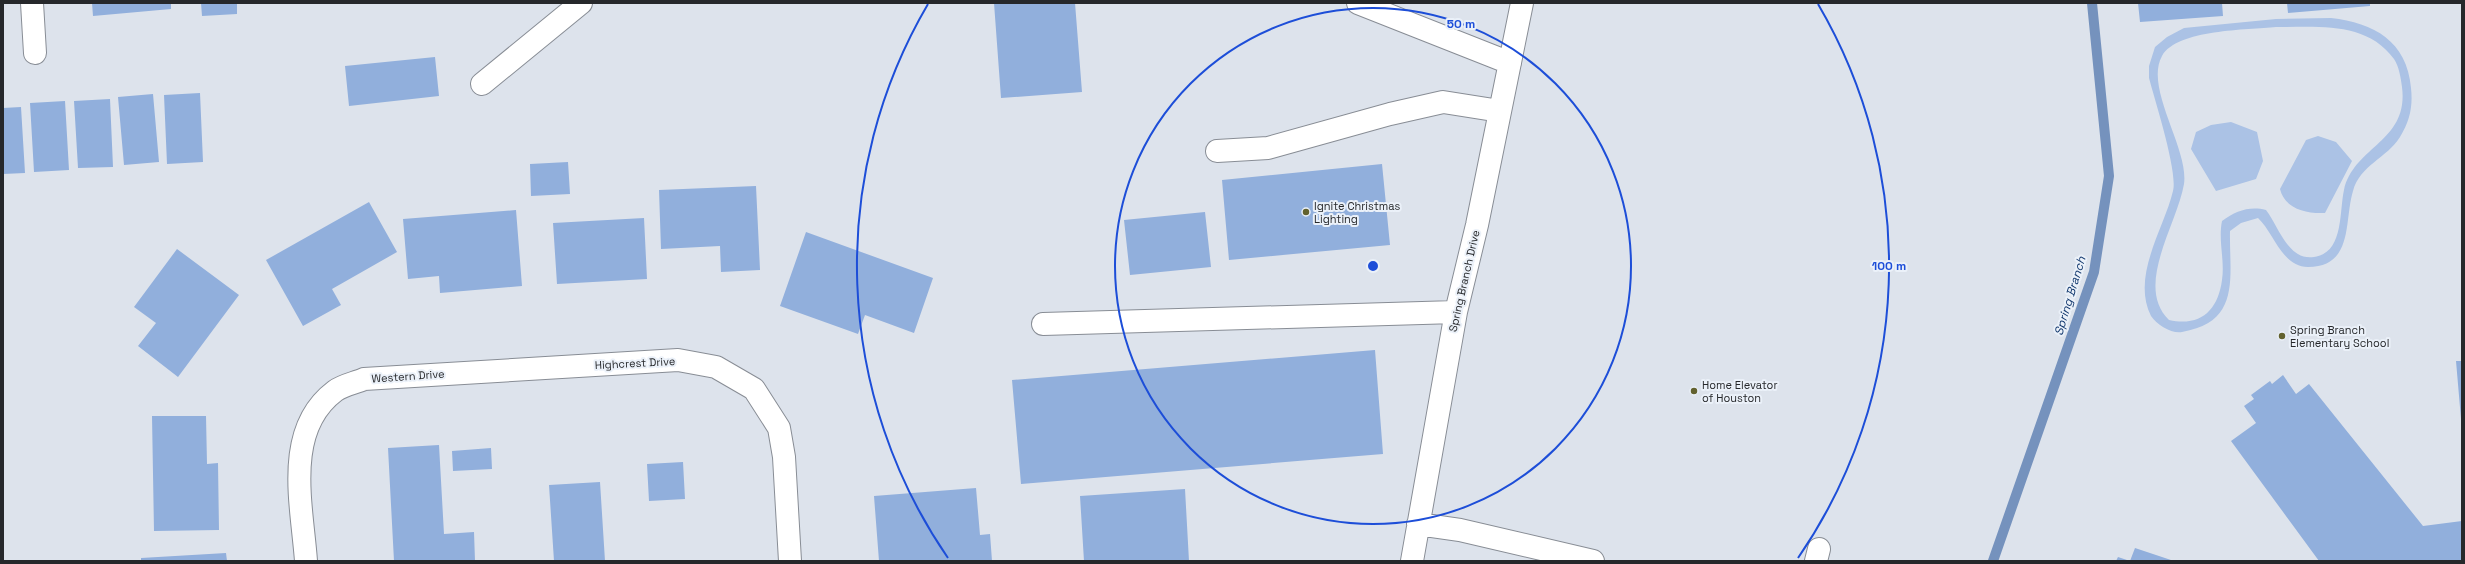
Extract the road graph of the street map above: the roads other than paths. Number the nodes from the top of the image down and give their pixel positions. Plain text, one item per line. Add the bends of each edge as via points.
1 (32, 3) edge
2 (581, 3) edge
3 (1358, 3) edge
4 (1522, 3) edge
5 (35, 53) dead end
6 (1510, 64) junction
7 (482, 84) dead end
8 (1500, 111) junction
9 (1217, 151) dead end
10 (1456, 312) junction
11 (1043, 324) dead end
12 (546, 368) joint
13 (1418, 524) junction
14 (306, 561) edge
15 (790, 561) edge
16 (1412, 561) edge
17 (1593, 561) edge

1 - 5 street
2 - 7 street
3 - 6 street
4 - 6 street, Spring Branch Drive
6 - 8 street, Spring Branch Drive
8 - 9 street via 1443,102 1268,148
8 - 10 street, Spring Branch Drive
10 - 11 street
10 - 13 street, Spring Branch Drive
12 - 14 street, Western Drive via 364,379 336,390 318,406 303,436 299,463
12 - 15 street, Highcrest Drive via 678,360 716,366 754,389 779,428 784,457
13 - 16 street, Spring Branch Drive
13 - 17 street via 1460,530

